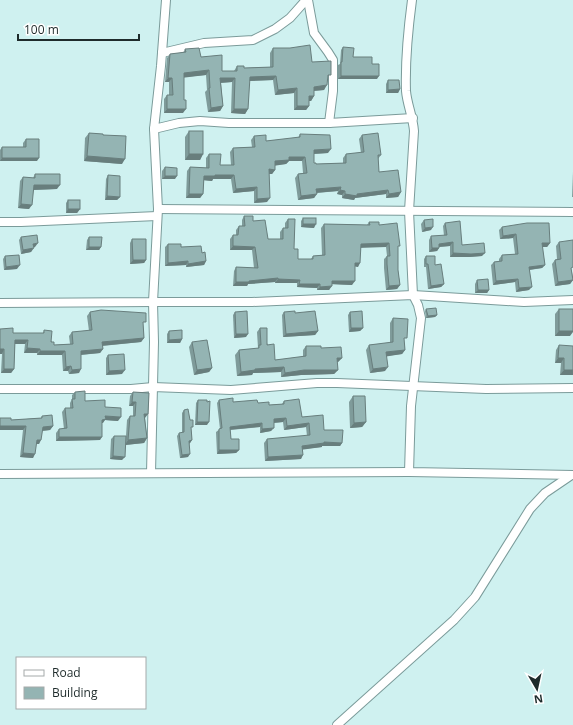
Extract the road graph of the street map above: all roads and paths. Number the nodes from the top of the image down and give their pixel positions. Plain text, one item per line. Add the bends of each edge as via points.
1 (166, 0) edge
2 (307, 0) edge
3 (412, 0) edge
4 (162, 53) junction
5 (413, 118) junction
6 (397, 120) junction
7 (329, 123) junction
8 (154, 129) junction
9 (414, 130) junction
10 (409, 211) junction
11 (158, 212) junction
12 (573, 212) edge
13 (0, 222) edge
14 (413, 295) junction
15 (573, 300) edge
16 (153, 302) junction
17 (0, 303) edge
18 (414, 386) junction
19 (153, 387) junction
20 (573, 388) edge
21 (0, 389) edge
22 (409, 472) junction
23 (151, 473) junction
24 (0, 474) edge
25 (572, 475) edge
26 (337, 725) edge

1 - 4 street
2 - 4 street via 290,18 259,38 204,43
2 - 7 street via 314,33 332,60 333,91
3 - 5 street via 406,93
4 - 8 street
5 - 6 street
5 - 9 street
6 - 7 street
6 - 9 street
7 - 8 street via 200,121
8 - 11 street
9 - 10 street
10 - 11 street
10 - 12 street
10 - 14 street
11 - 13 street
11 - 16 street
14 - 15 street via 524,302
14 - 16 street via 252,302
14 - 18 street via 420,318
16 - 17 street
16 - 19 street
18 - 19 street via 318,383 231,390
18 - 20 street via 486,389
18 - 22 street
19 - 21 street
19 - 23 street
22 - 23 street
22 - 25 street
23 - 24 street
25 - 26 street via 545,493 530,508 475,597 454,620

